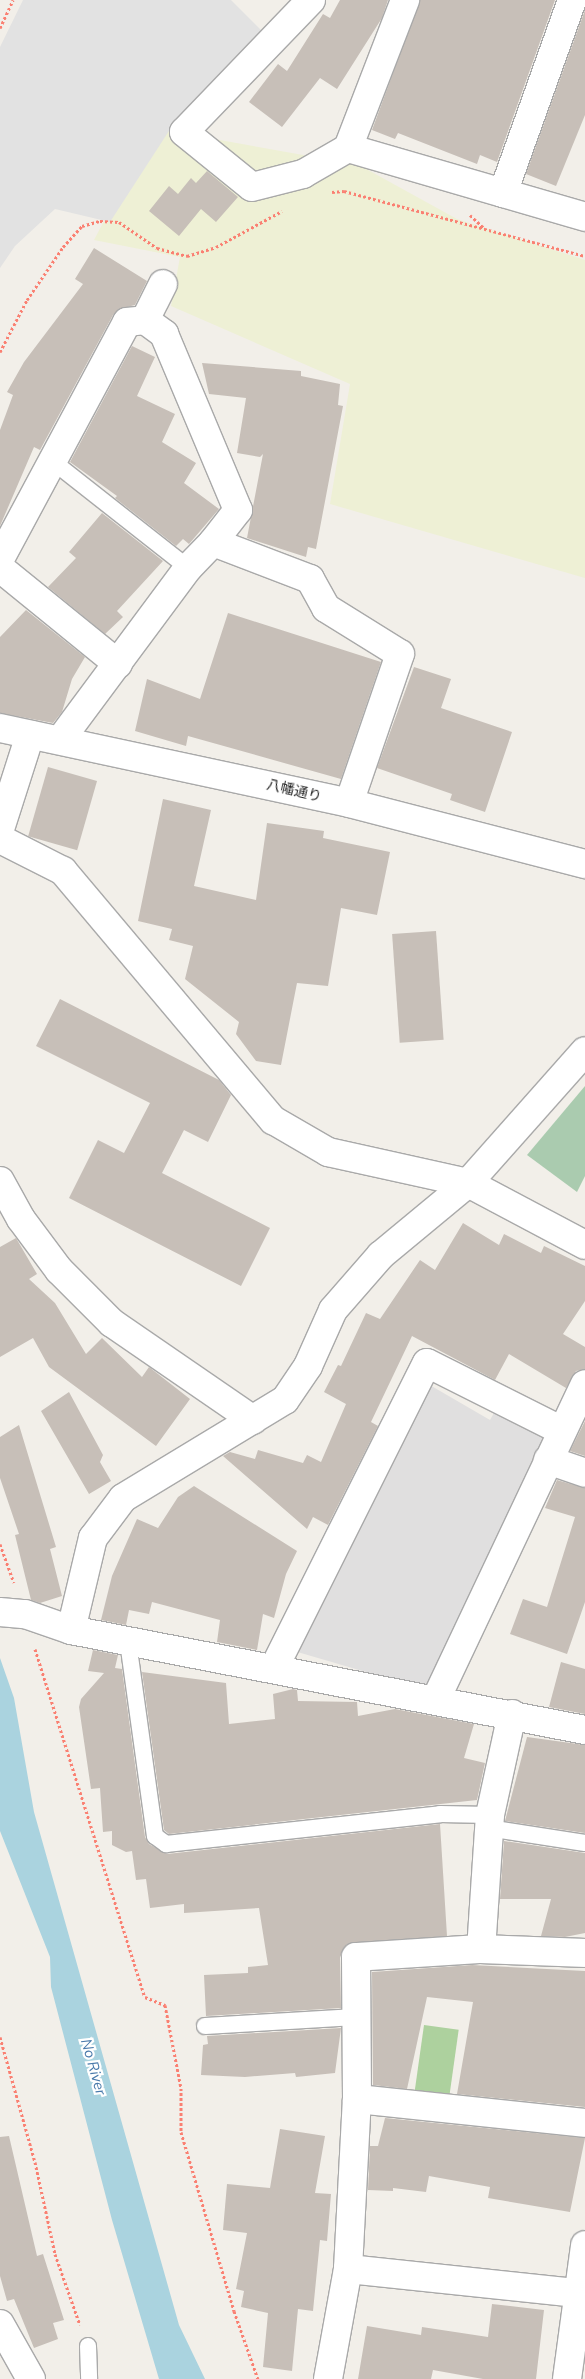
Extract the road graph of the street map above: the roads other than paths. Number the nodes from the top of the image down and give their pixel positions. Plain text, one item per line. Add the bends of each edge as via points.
1 (311, 0) edge
2 (405, 0) edge
3 (572, 0) edge
4 (348, 148) junction
5 (503, 193) junction
6 (585, 217) edge
7 (163, 284) dead end
8 (145, 320) junction
9 (52, 460) junction
10 (212, 542) junction
11 (0, 559) edge
12 (0, 568) edge
13 (188, 568) junction
14 (118, 664) junction
15 (0, 728) edge
16 (30, 735) junction
17 (61, 739) junction
18 (349, 803) junction
19 (0, 829) edge
20 (0, 839) edge
21 (585, 864) edge
22 (585, 1051) edge
23 (0, 1182) edge
24 (468, 1183) junction
25 (585, 1245) edge
26 (585, 1384) edge
27 (254, 1420) junction
28 (562, 1431) junction
29 (548, 1460) junction
30 (585, 1473) edge
31 (13, 1613) edge
32 (71, 1630) junction
33 (128, 1642) junction
34 (274, 1668) junction
35 (436, 1699) junction
36 (512, 1714) junction
37 (585, 1730) edge
38 (489, 1822) junction
39 (585, 1843) edge
40 (481, 1949) junction
41 (585, 1953) edge
42 (356, 2017) junction
43 (205, 2026) dead end
44 (357, 2099) junction
45 (585, 2123) edge
46 (585, 2250) edge
47 (348, 2269) junction
48 (578, 2293) junction
49 (0, 2324) edge
50 (88, 2346) road end
51 (31, 2379) edge
52 (89, 2379) edge
53 (328, 2379) edge
54 (567, 2379) edge

1 - 4 street via 184,132 252,187 303,174
2 - 4 street
3 - 5 street
4 - 5 street
5 - 6 street
7 - 8 street
8 - 9 street via 126,322
8 - 10 street via 164,334 238,510
9 - 11 street
9 - 13 lane
10 - 13 street
10 - 18 street via 310,579 326,608 400,654
12 - 14 street
13 - 14 street
14 - 17 street
15 - 16 street, 八幡通り
16 - 17 street, 八幡通り
16 - 19 street
17 - 18 street, 八幡通り
18 - 21 street, 八幡通り
20 - 24 street via 63,871 273,1120 328,1152
22 - 24 street
23 - 27 street via 21,1218 59,1270 112,1323
24 - 25 street
24 - 27 street via 381,1255 334,1310 308,1366 285,1400
26 - 28 street
27 - 32 street via 123,1498 93,1538
28 - 29 street
28 - 34 street via 427,1363
29 - 30 street
29 - 35 street
31 - 32 street
32 - 33 street
33 - 34 street
33 - 38 lane via 155,1836 166,1844 440,1814
34 - 35 street
35 - 36 street
36 - 37 street
36 - 38 street
38 - 39 lane
38 - 40 street
40 - 41 street
40 - 42 street via 356,1957
42 - 43 lane
42 - 44 street
44 - 45 street
44 - 47 street
46 - 48 street
47 - 48 street
47 - 53 street
48 - 54 street
49 - 51 street
50 - 52 lane

